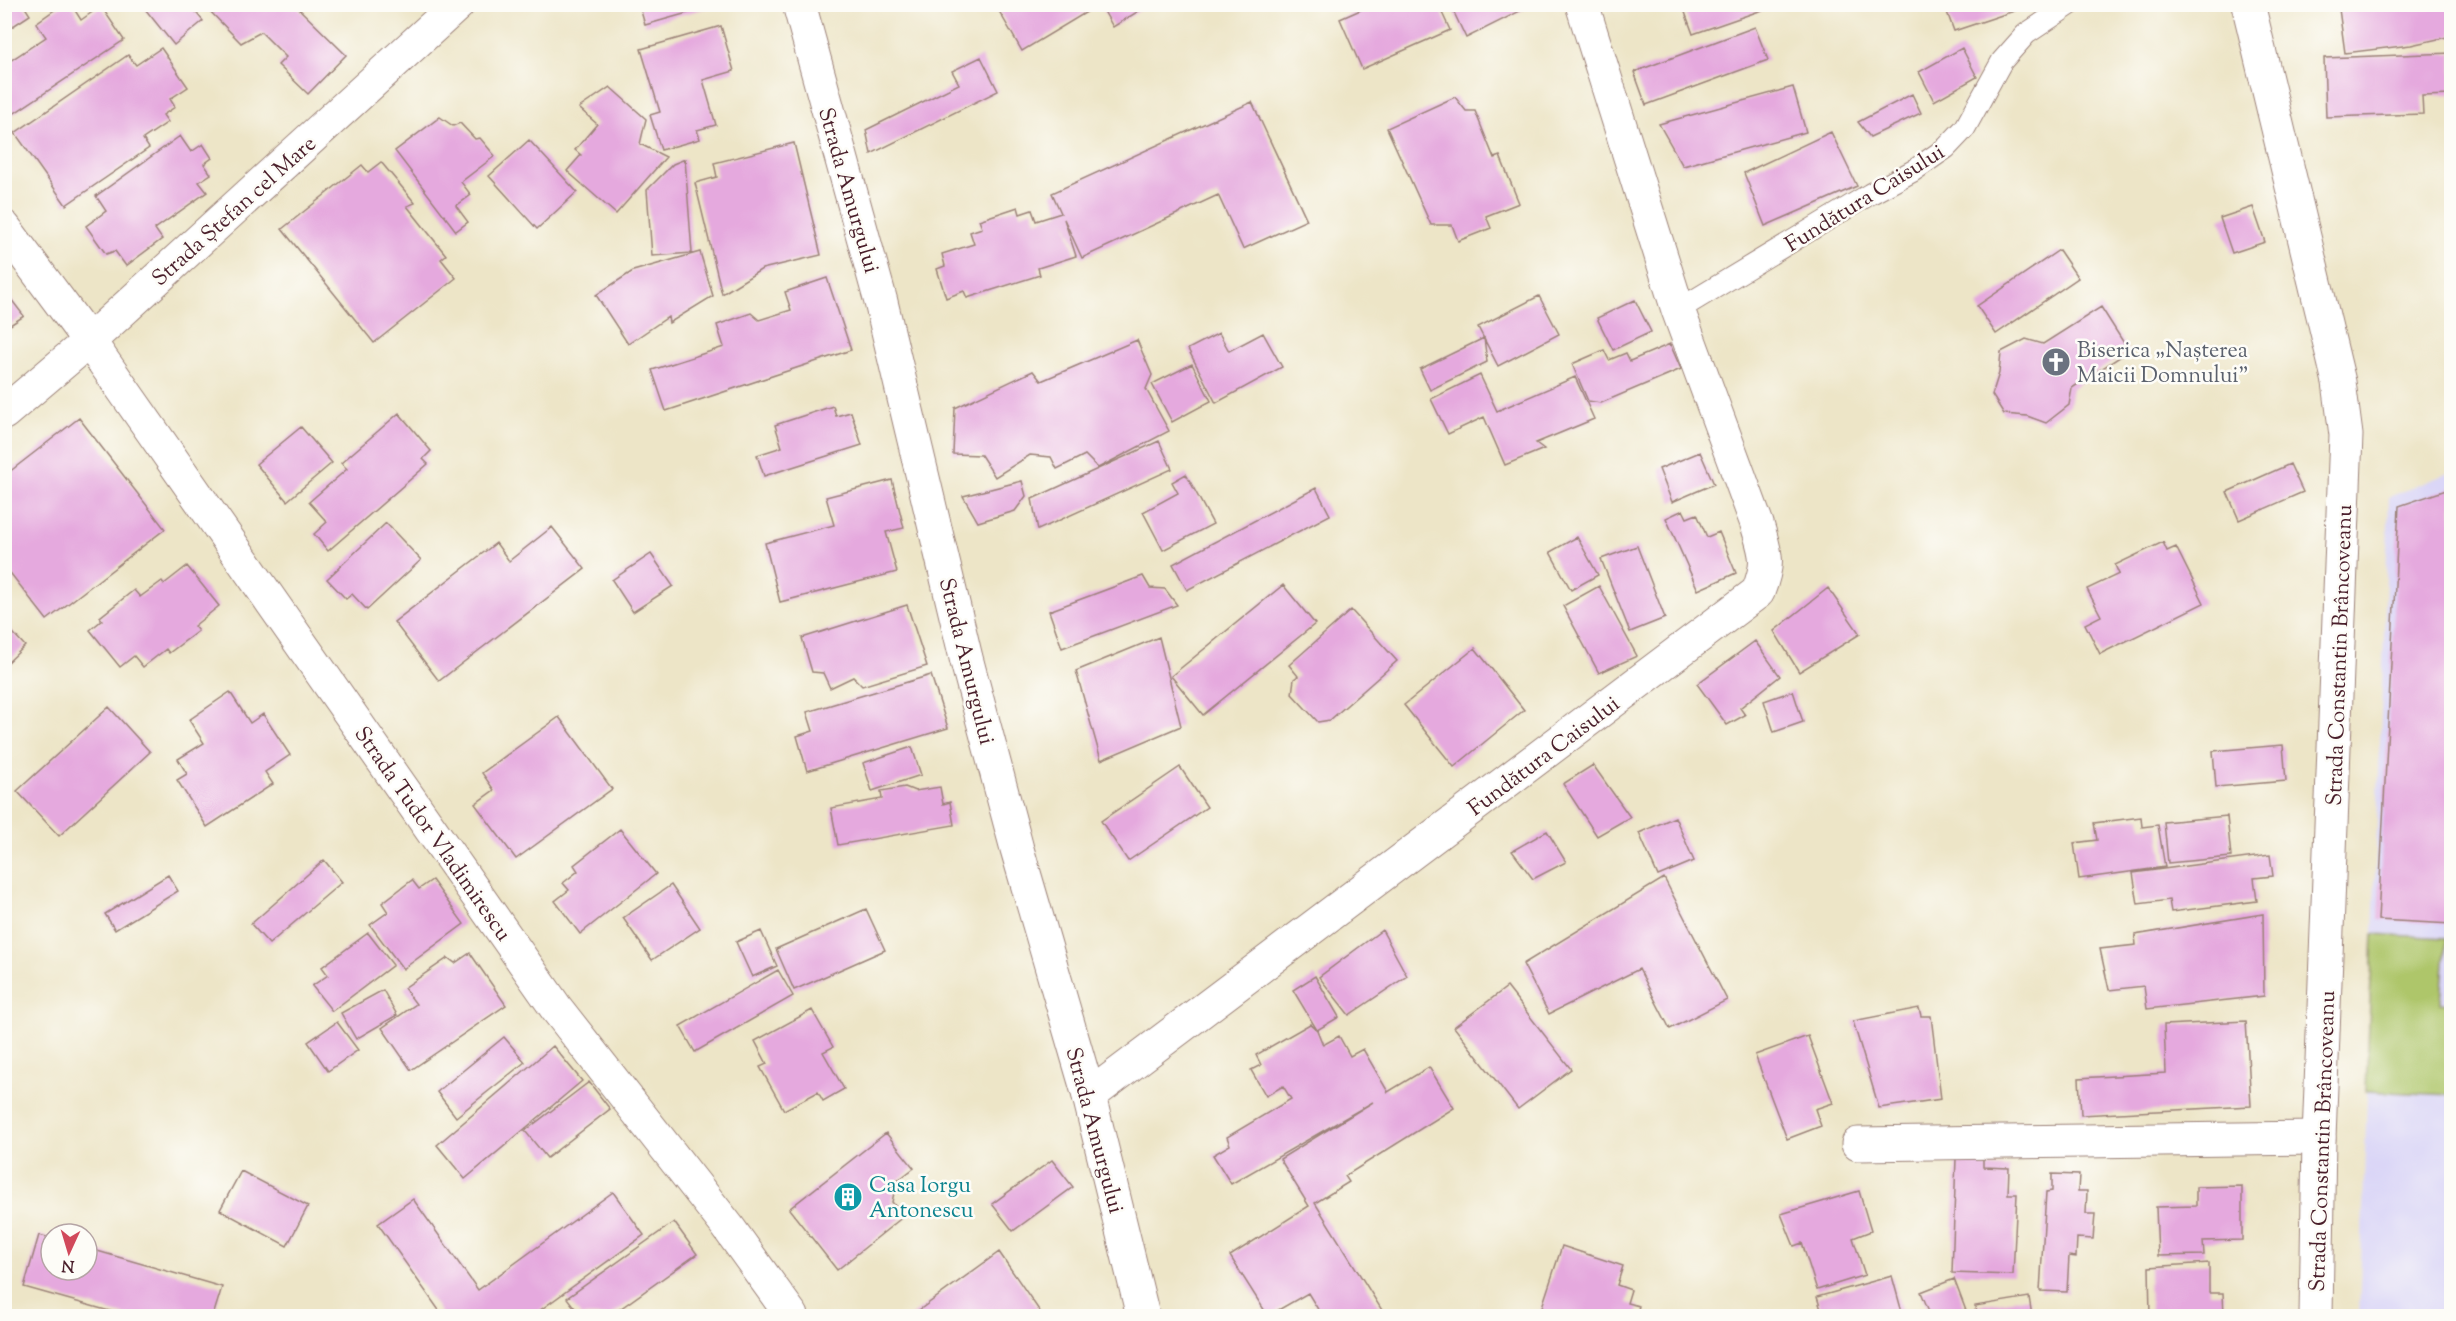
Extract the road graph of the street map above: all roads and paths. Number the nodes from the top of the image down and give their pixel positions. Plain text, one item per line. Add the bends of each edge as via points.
1 (458, 4) edge
2 (799, 4) edge
3 (1582, 4) edge
4 (2071, 4) edge
5 (2248, 4) edge
6 (4, 227) edge
7 (1678, 310) junction
8 (89, 341) junction
9 (4, 413) edge
10 (1089, 1096) junction
11 (2319, 1138) junction
12 (1858, 1144) dead end
13 (792, 1317) edge
14 (1143, 1317) edge
15 (2316, 1317) edge

1 - 8 street, Strada Ștefan cel Mare
2 - 10 street, Strada Amurgului via 881,302 966,658
3 - 7 street, Fundătura Caisului
4 - 7 lane, Fundătura Caisului via 2026,34 2002,61 1965,128 1946,148
5 - 11 street, Strada Constantin Brâncoveanu via 2339,382 2346,435
6 - 8 street, Strada Tudor Vladimirescu
7 - 10 street, Fundătura Caisului via 1764,548 1767,570 1758,592
8 - 9 street, Strada Ștefan cel Mare
8 - 13 street, Strada Tudor Vladimirescu via 556,1008 728,1227
10 - 14 street, Strada Amurgului
11 - 12 street
11 - 15 street, Strada Constantin Brâncoveanu

